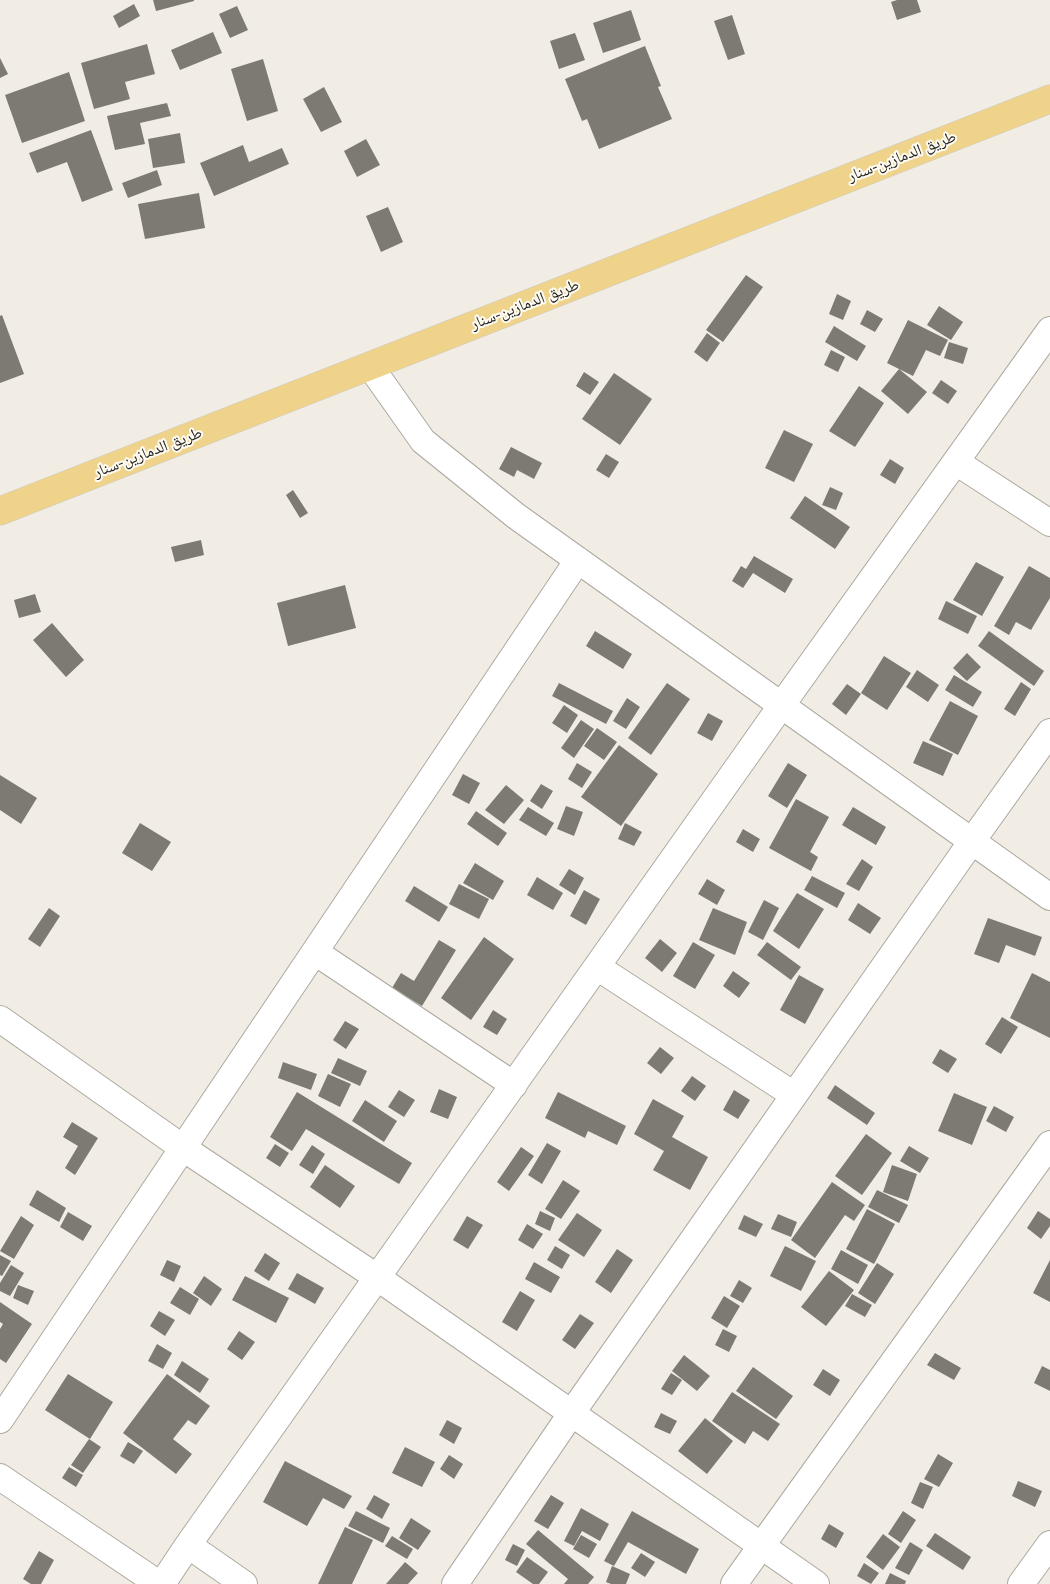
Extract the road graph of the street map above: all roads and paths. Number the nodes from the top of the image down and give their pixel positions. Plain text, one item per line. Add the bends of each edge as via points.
1 (1050, 99) edge
2 (1050, 330) edge
3 (370, 366) junction
4 (956, 462) junction
5 (0, 511) edge
6 (1050, 524) edge
7 (578, 560) junction
8 (781, 706) junction
9 (1050, 732) edge
10 (972, 842) junction
11 (1050, 897) edge
12 (315, 952) junction
13 (597, 968) junction
14 (0, 1019) edge
15 (514, 1085) junction
16 (794, 1095) junction
17 (1050, 1144) edge
18 (183, 1148) junction
19 (378, 1278) junction
20 (7, 1393) edge
21 (571, 1414) junction
22 (0, 1420) edge
23 (0, 1477) edge
24 (1050, 1544) edge
25 (188, 1545) junction
26 (762, 1545) junction
27 (160, 1584) edge
28 (244, 1584) edge
29 (455, 1584) edge
30 (734, 1584) edge
31 (816, 1584) edge
32 (1021, 1584) edge

1 - 3 highway, طريق الدمازين-سنار
2 - 4 street
3 - 5 highway, طريق الدمازين-سنار
3 - 7 street via 423,441 516,516
4 - 6 street
4 - 8 street
7 - 8 street
7 - 12 street
8 - 10 street
8 - 13 street
9 - 10 street
10 - 11 street
10 - 16 street
12 - 15 street
12 - 18 street
13 - 15 street
13 - 16 street
14 - 18 street
15 - 19 street
16 - 21 street
17 - 26 street
18 - 19 street
18 - 20 street
19 - 21 street
19 - 25 street
20 - 22 street
21 - 26 street
21 - 29 street
23 - 27 street
24 - 32 street
25 - 27 street
25 - 28 street
26 - 30 street
26 - 31 street

